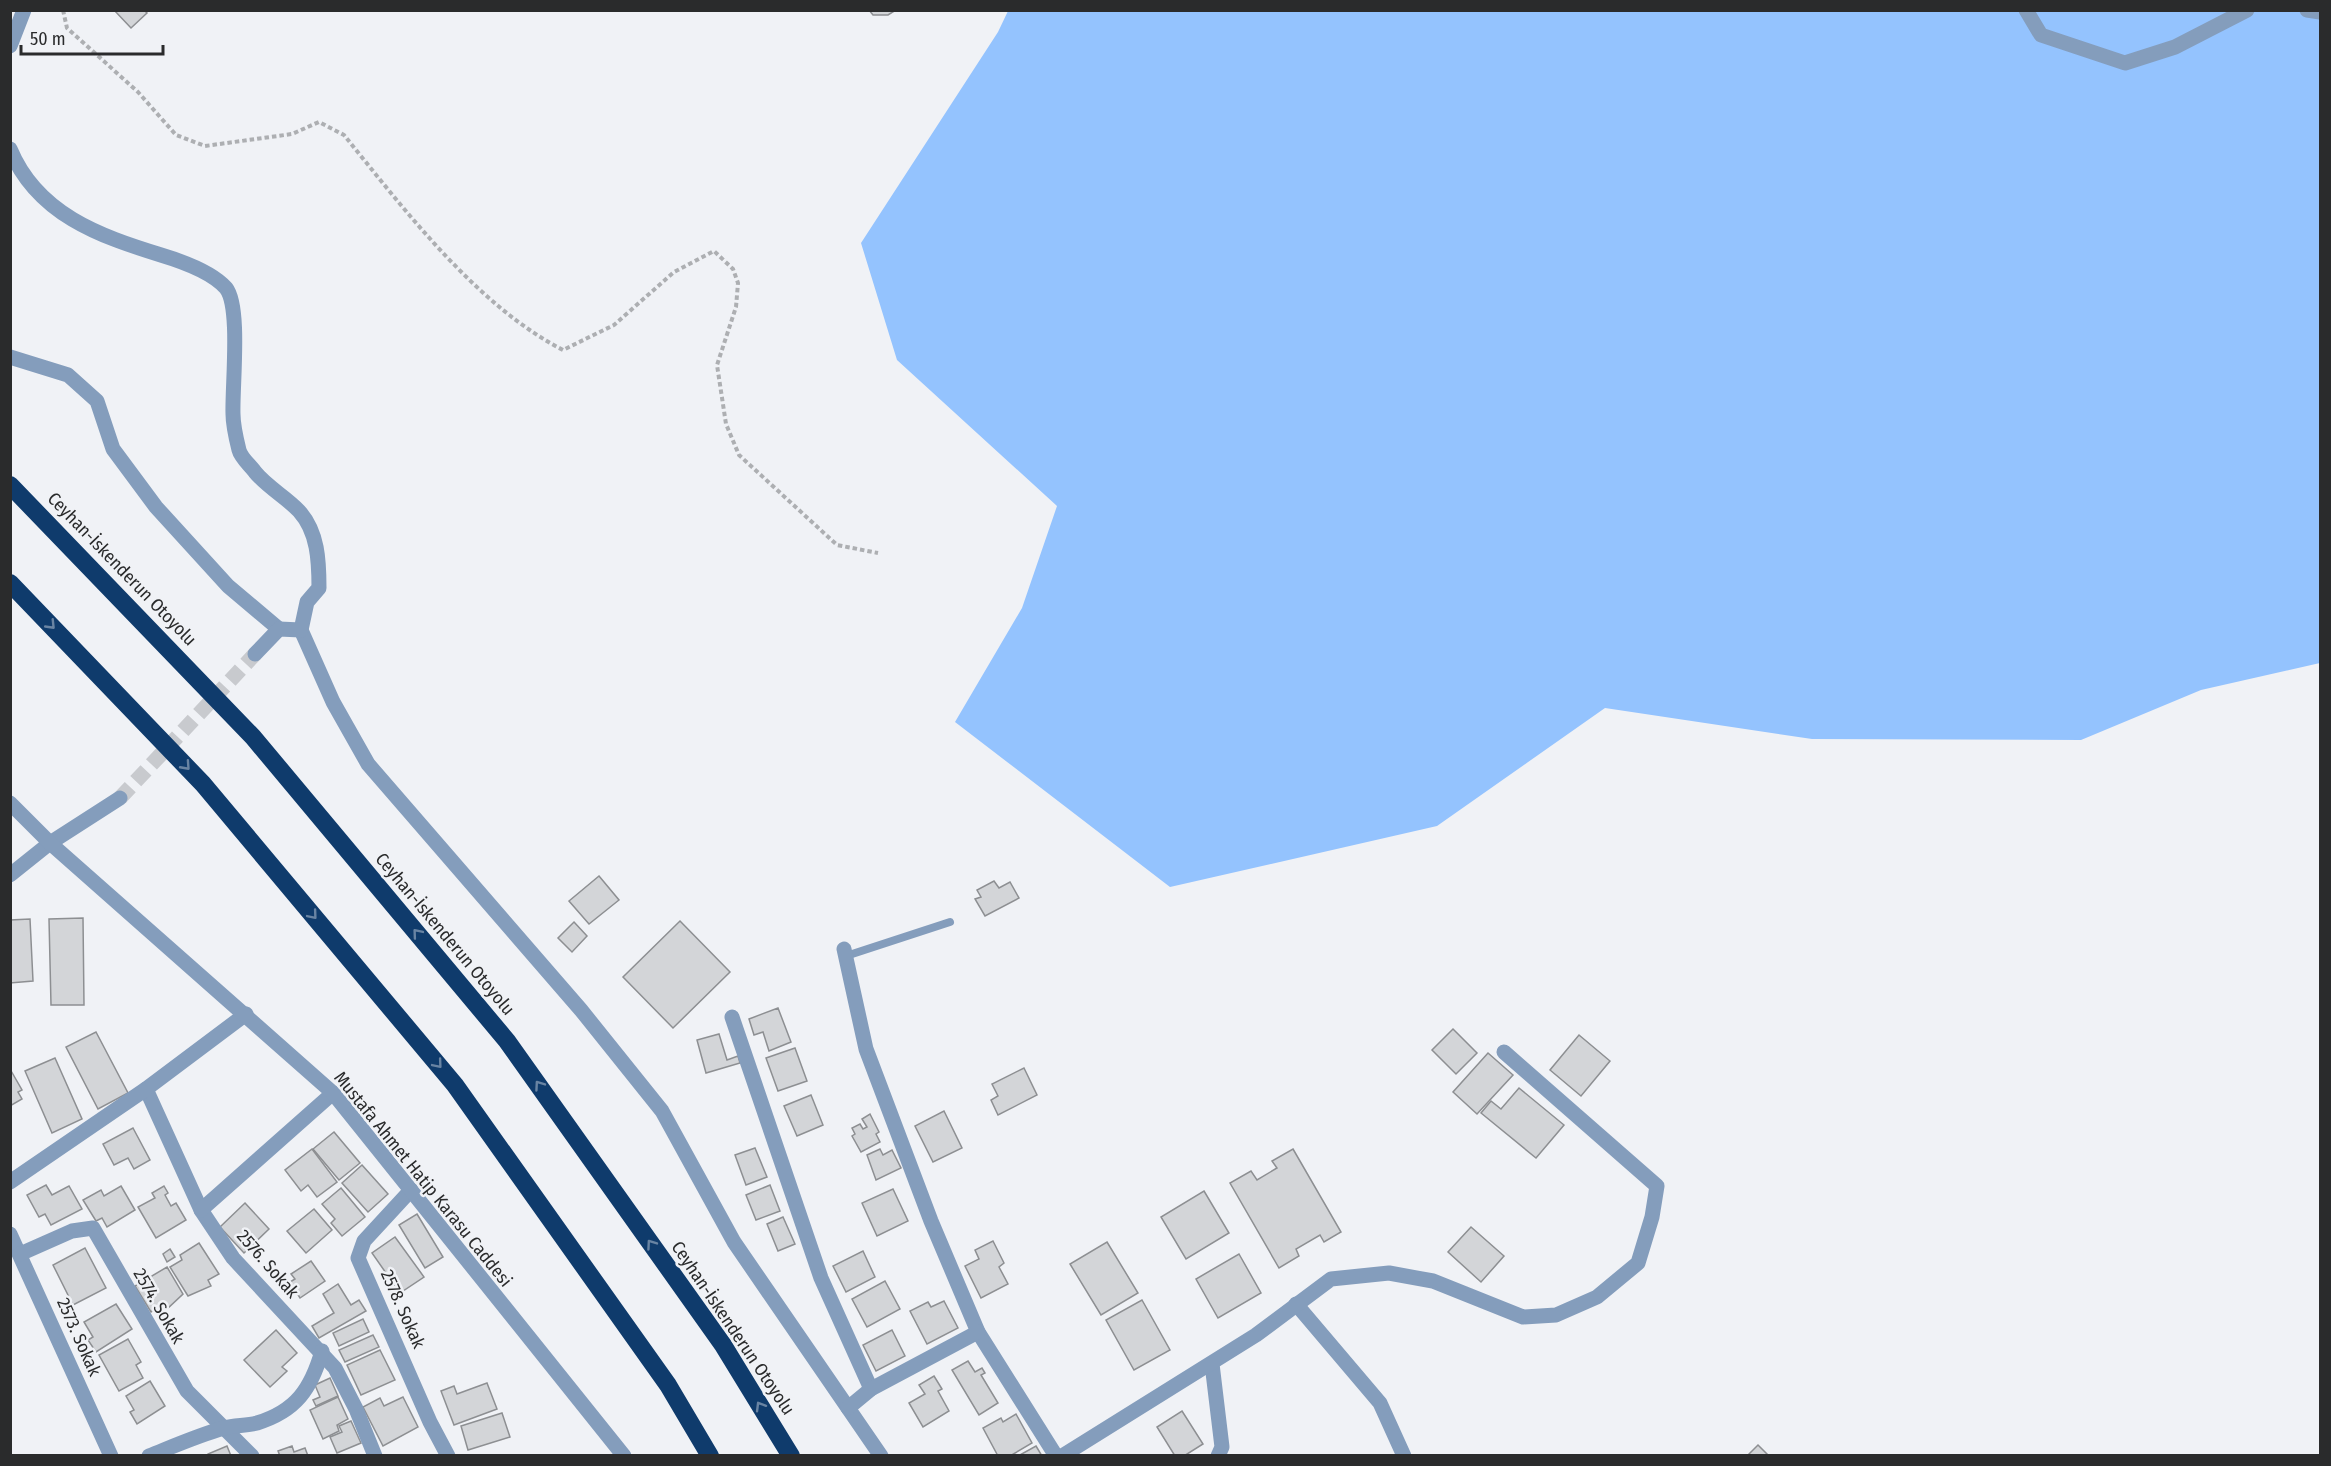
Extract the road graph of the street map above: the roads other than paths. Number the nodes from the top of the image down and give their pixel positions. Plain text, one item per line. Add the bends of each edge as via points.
1 (24, 10) edge
2 (2026, 10) edge
3 (2247, 10) edge
4 (2307, 10) edge
5 (2320, 12) edge
6 (10, 46) edge
7 (10, 149) edge
8 (10, 357) edge
9 (10, 485) edge
10 (10, 583) edge
11 (279, 629) junction
12 (301, 630) junction
13 (255, 654) tunnel mouth
14 (120, 798) tunnel mouth
15 (10, 803) edge
16 (50, 843) junction
17 (10, 875) edge
18 (950, 922) dead end
19 (845, 952) joint
20 (246, 1014) junction
21 (732, 1017) dead end
22 (1504, 1052) dead end
23 (146, 1089) junction
24 (333, 1093) junction
25 (10, 1182) edge
26 (411, 1190) junction
27 (201, 1210) junction
28 (10, 1234) edge
29 (20, 1254) junction
30 (1296, 1304) junction
31 (978, 1332) junction
32 (322, 1351) junction
33 (1212, 1364) junction
34 (871, 1389) junction
35 (848, 1408) junction
36 (224, 1428) junction
37 (111, 1455) edge
38 (149, 1455) edge
39 (252, 1455) edge
40 (375, 1455) edge
41 (448, 1455) edge
42 (624, 1455) edge
43 (710, 1455) edge
44 (791, 1455) edge
45 (881, 1455) edge
46 (1056, 1455) edge
47 (1062, 1455) edge
48 (1218, 1455) edge
49 (1404, 1455) edge

1 - 6 street
2 - 3 street via 2041,35 2125,63 2175,47
4 - 5 street
7 - 12 street via 25,177 52,208 84,226 180,261 226,288 234,309 233,417 240,453 261,479 300,512 314,534 319,588 307,602
8 - 11 street via 68,375 97,401 113,448 156,507 228,586
44 -> 9 highway, Ceyhan-İskenderun Otoyolu via 723,1345 507,1041 253,736
10 -> 43 highway via 203,784 455,1085 669,1386
11 - 12 street
11 - 13 street
12 - 35 street via 333,702 368,764 581,1010 662,1111 734,1242
14 - 16 street
15 - 16 street, Mustafa Ahmet Hatip Karasu Caddesi
16 - 17 street
16 - 20 street, Mustafa Ahmet Hatip Karasu Caddesi
18 - 19 lane
19 - 31 street via 866,1049
20 - 23 street
20 - 24 street, Mustafa Ahmet Hatip Karasu Caddesi
21 - 34 street via 821,1278
22 - 30 street via 1657,1186 1638,1263 1597,1297 1556,1315 1522,1317 1433,1281 1389,1273 1332,1279
23 - 25 street
23 - 27 street, 2576. Sokak
24 - 26 street, Mustafa Ahmet Hatip Karasu Caddesi
24 - 27 street
26 - 41 street, 2578. Sokak via 364,1241 358,1258
26 - 42 street, Mustafa Ahmet Hatip Karasu Caddesi
27 - 32 street, 2576. Sokak via 233,1258
28 - 29 street, 2573. Sokak
29 - 36 street, 2574. Sokak via 72,1231 93,1228 187,1391
29 - 37 street, 2573. Sokak
30 - 33 street
30 - 49 street via 1380,1403
31 - 34 street
31 - 46 street
32 - 36 street via 314,1378 294,1404 255,1423
32 - 40 street, 2576. Sokak via 356,1409
33 - 47 street
33 - 48 street via 1222,1447
34 - 35 street
35 - 45 street
36 - 38 street
36 - 39 street, 2574. Sokak

